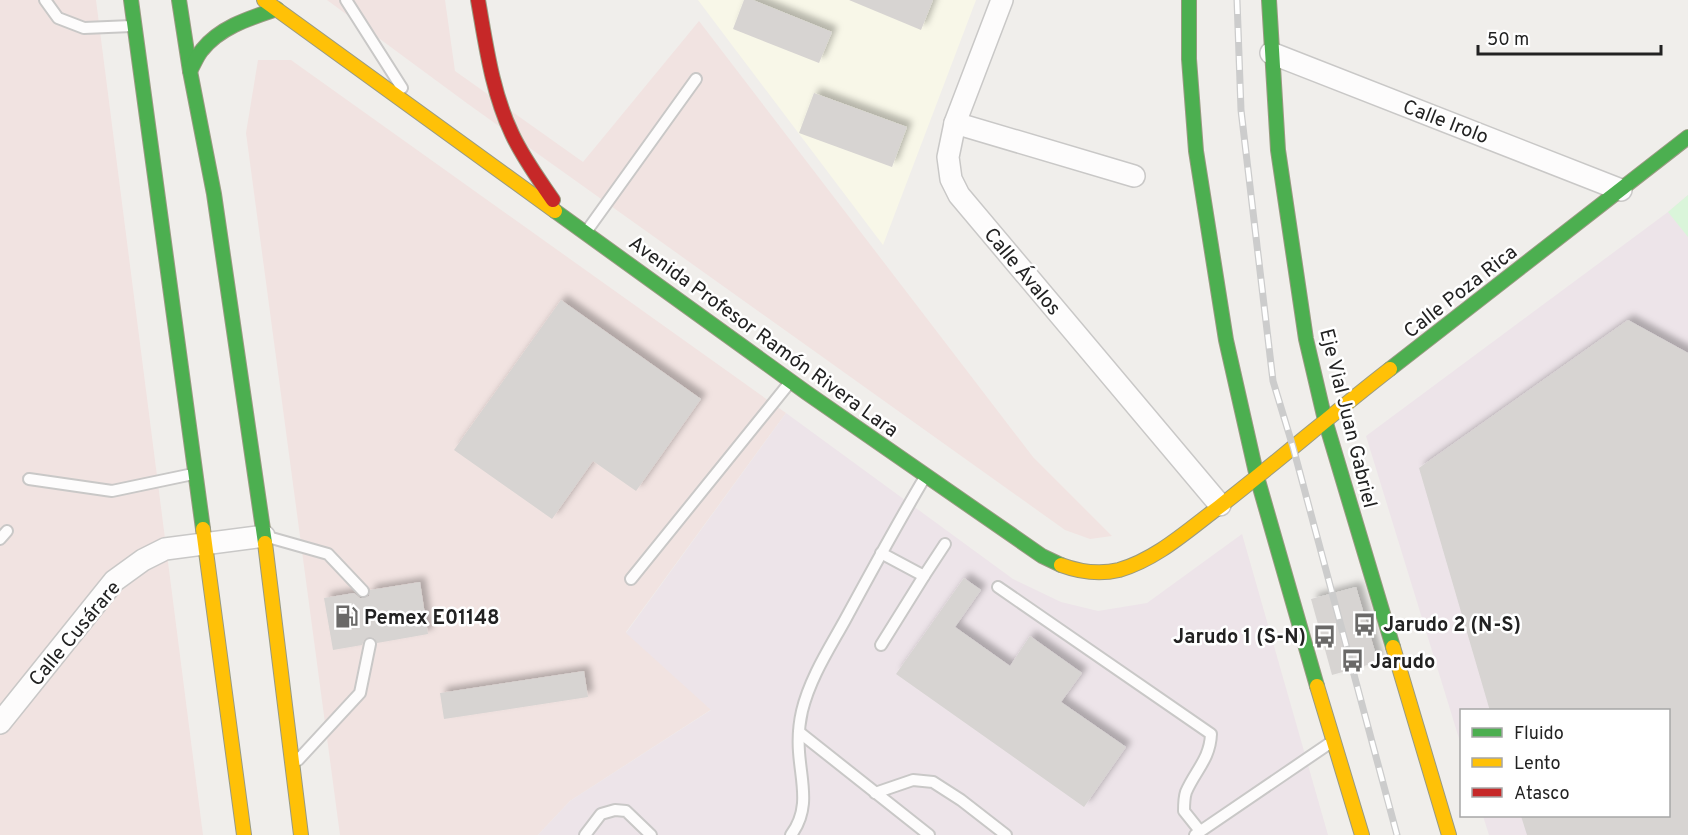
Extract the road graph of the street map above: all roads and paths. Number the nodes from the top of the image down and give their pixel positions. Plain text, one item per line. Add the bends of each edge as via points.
1 (45, 0) edge
2 (131, 0) edge
3 (179, 0) edge
4 (264, 0) edge
5 (346, 0) edge
6 (478, 0) edge
7 (1002, 0) edge
8 (1189, 0) edge
9 (1269, 0) edge
10 (278, 9) junction
11 (135, 26) junction
12 (1270, 53) junction
13 (190, 71) junction
14 (696, 79) dead end
15 (415, 109) junction
16 (955, 123) junction
17 (1688, 137) edge
18 (1134, 176) dead end
19 (1621, 190) junction
20 (563, 216) junction
21 (586, 232) junction
22 (791, 381) junction
23 (1325, 420) junction
24 (196, 473) junction
25 (926, 476) junction
26 (1257, 477) junction
27 (29, 479) dead end
28 (1220, 504) junction
29 (264, 536) junction
30 (945, 544) dead end
31 (206, 545) junction
32 (881, 553) junction
33 (924, 576) junction
34 (631, 579) dead end
35 (998, 587) dead end
36 (363, 591) dead end
37 (370, 644) dead end
38 (881, 645) dead end
39 (0, 723) edge
40 (799, 732) junction
41 (1333, 741) junction
42 (292, 766) junction
43 (875, 793) junction
44 (1197, 833) edge
45 (244, 835) edge
46 (301, 835) edge
47 (585, 835) edge
48 (651, 835) edge
49 (791, 835) edge
50 (928, 835) edge
51 (1006, 835) edge
52 (1362, 835) edge
53 (1449, 835) edge

1 - 11 lane via 58,18 84,28
2 - 11 main road
3 - 13 main road
4 - 10 main road, Avenida Profesor Ramón Rivera Lara
5 - 15 lane
6 - 20 main road via 490,70 502,111 520,151
7 - 16 street, Calle Ávalos
8 - 26 main road via 1196,151 1226,340
9 - 12 main road, Eje Vial Juan Gabriel
10 - 13 main road via 233,25 216,36 203,47
10 - 15 main road, Avenida Profesor Ramón Rivera Lara
11 - 24 main road
12 - 19 street, Calle Irolo
12 - 23 main road, Eje Vial Juan Gabriel via 1290,235 1306,339
13 - 29 main road via 213,194
14 - 21 lane
15 - 20 main road, Avenida Profesor Ramón Rivera Lara
16 - 18 street
16 - 28 street, Calle Ávalos via 948,157 951,179 959,195
17 - 19 main road, Calle Poza Rica
19 - 23 main road, Calle Poza Rica
20 - 21 main road, Avenida Profesor Ramón Rivera Lara
21 - 22 main road, Avenida Profesor Ramón Rivera Lara
22 - 25 main road, Avenida Profesor Ramón Rivera Lara
22 - 34 lane
23 - 26 main road, Calle Poza Rica
23 - 53 main road, Eje Vial Juan Gabriel
24 - 27 lane via 112,490
24 - 31 main road
25 - 28 main road, Avenida Profesor Ramón Rivera Lara via 1042,556 1080,572 1118,570 1145,560
25 - 32 lane
26 - 28 main road, Avenida Profesor Ramón Rivera Lara
26 - 41 main road
29 - 31 street, Calle Cusárare
29 - 36 lane via 328,554
29 - 42 main road
30 - 33 lane
31 - 39 street, Calle Cusárare via 165,549 114,581
31 - 45 main road
32 - 33 lane
32 - 40 lane via 812,681
33 - 38 lane
35 - 44 lane via 1210,734 1203,764 1185,794 1184,812
37 - 42 lane via 360,693
40 - 43 lane
40 - 49 lane via 804,799 802,816
41 - 44 lane
41 - 52 main road
42 - 46 main road
43 - 50 lane
43 - 51 lane via 913,780 933,782
47 - 48 lane via 601,814 615,810 626,811

